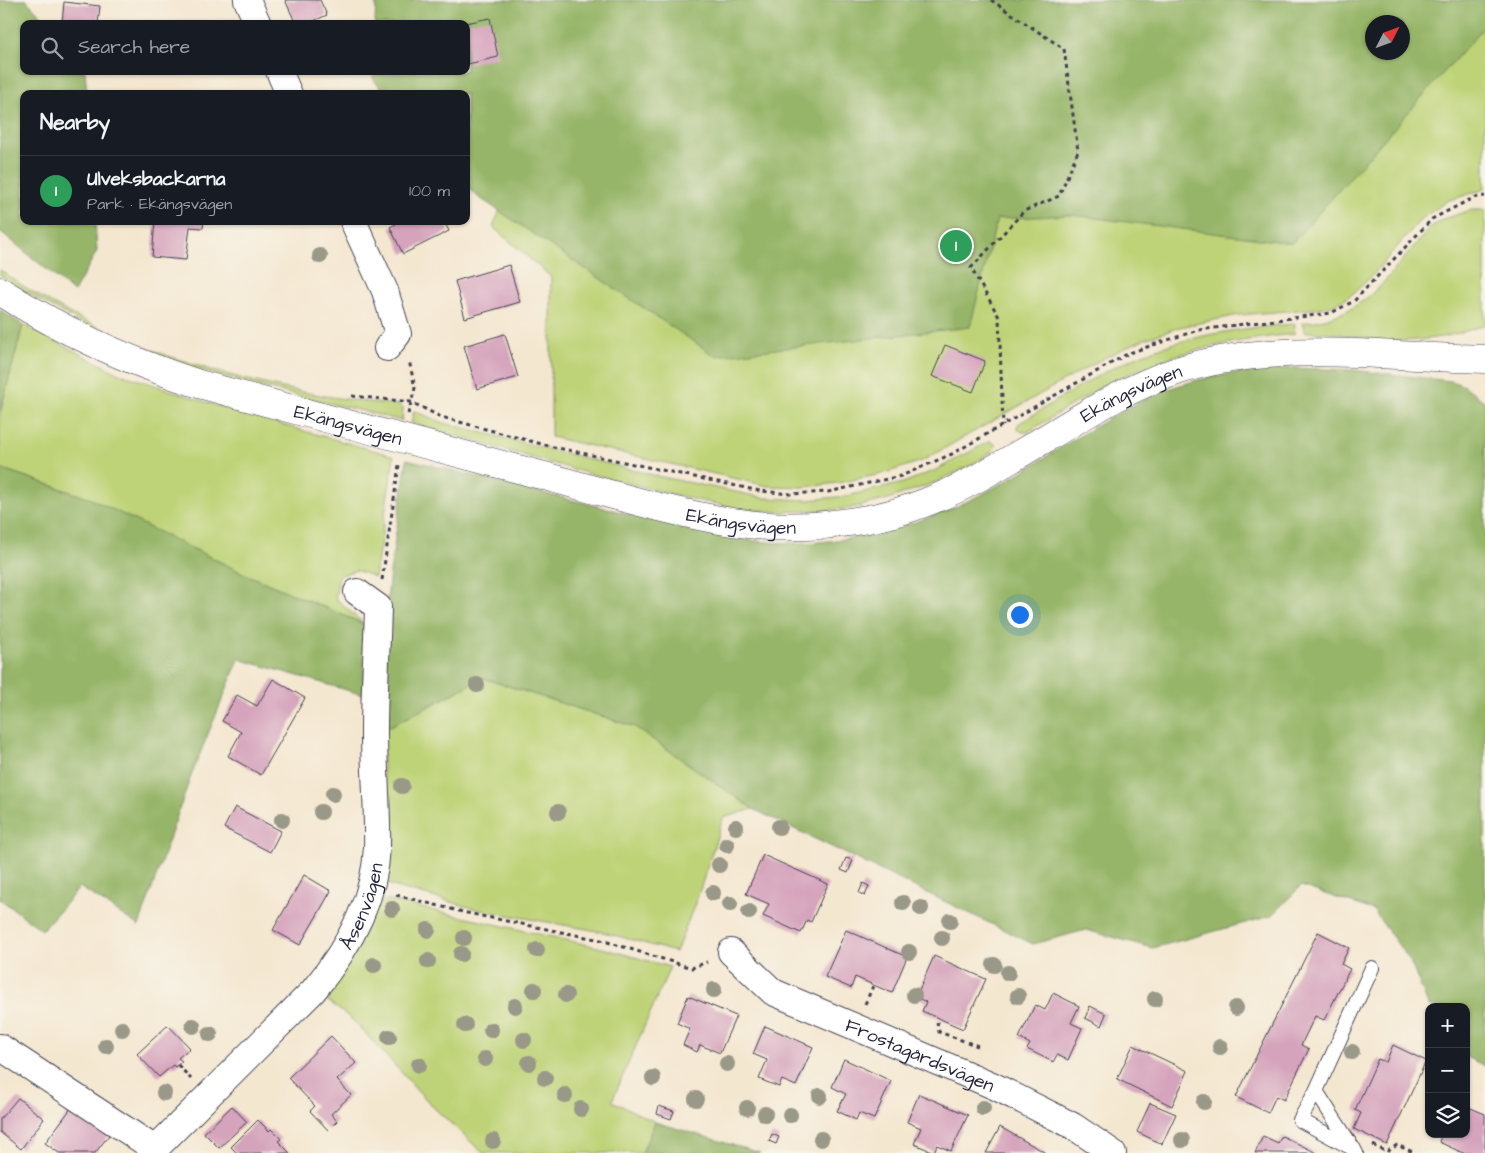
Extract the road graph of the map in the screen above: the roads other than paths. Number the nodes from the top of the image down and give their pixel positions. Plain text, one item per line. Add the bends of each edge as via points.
1 (247, 0) edge
2 (256, 20) edge
3 (281, 75) edge
4 (288, 90) edge
5 (355, 225) edge
6 (0, 291) edge
7 (392, 341) road end
8 (1485, 359) edge
9 (357, 592) dead end
10 (731, 952) road end
11 (1372, 968) dead end
12 (0, 1047) edge
13 (1316, 1091) junction
14 (153, 1151) edge
15 (1355, 1151) edge
16 (1113, 1153) edge

1 - 2 street
3 - 4 street
5 - 7 street via 385,291
6 - 8 street, Ekängsvägen via 87,341 143,366 199,384 673,509 768,526 823,525 872,518 920,504 970,482 1129,392 1182,370 1213,362 1274,354 1327,353
9 - 14 street, Åsenvägen via 378,607 374,732 377,849 361,916 313,991
10 - 16 street, Frostagårdsvägen via 773,992 994,1086 1073,1126
11 - 13 lane
12 - 14 street
13 - 15 lane
13 - 15 lane via 1300,1120

